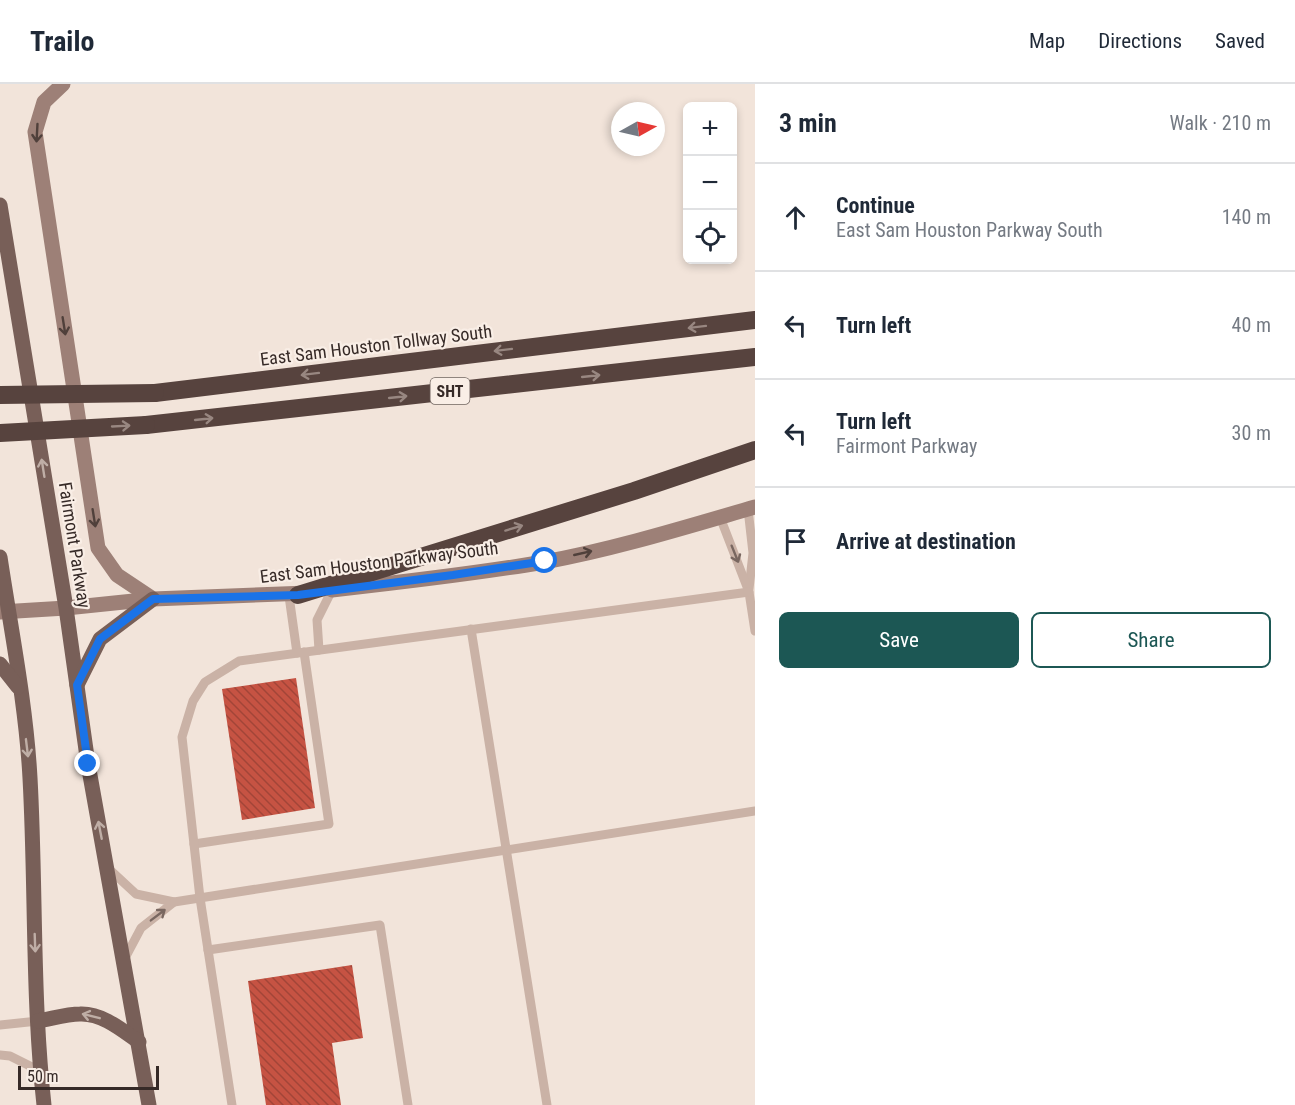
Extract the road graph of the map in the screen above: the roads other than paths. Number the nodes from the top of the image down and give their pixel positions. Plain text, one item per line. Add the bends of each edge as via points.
1 (63, 84) edge
2 (0, 204) edge
3 (755, 320) edge
4 (755, 357) edge
5 (0, 395) edge
6 (0, 433) edge
7 (755, 450) edge
8 (751, 508) edge
9 (720, 517) junction
10 (0, 556) edge
11 (332, 590) junction
12 (749, 592) junction
13 (293, 595) junction
14 (153, 599) junction
15 (66, 608) junction
16 (4, 612) edge
17 (471, 629) junction
18 (755, 631) edge
19 (319, 650) junction
20 (301, 652) junction
21 (0, 664) edge
22 (77, 685) junction
23 (20, 690) junction
24 (755, 811) edge
25 (194, 844) junction
26 (506, 850) junction
27 (108, 868) junction
28 (200, 898) junction
29 (174, 902) junction
30 (208, 950) junction
31 (124, 960) junction
32 (38, 1021) junction
33 (0, 1025) edge
34 (139, 1041) junction
35 (0, 1055) edge
36 (40, 1071) junction
37 (44, 1105) edge
38 (149, 1105) edge
39 (232, 1105) edge
40 (408, 1105) edge
41 (547, 1105) edge

1 -> 14 main road via 44,102 35,132 98,548 117,576
15 -> 2 main road, Fairmont Parkway
3 -> 5 highway, East Sam Houston Tollway South / SHT, bridge via 155,393
6 -> 4 highway, SHT, bridge via 146,425
13 -> 7 highway
8 - 9 main road, East Sam Houston Parkway South
8 - 12 lane via 753,553
11 -> 9 main road, East Sam Houston Parkway South via 545,561
9 -> 12 lane
10 - 16 main road
11 - 13 main road, East Sam Houston Parkway South
11 - 19 lane via 316,620
12 - 17 lane
12 - 18 lane
13 - 14 main road, East Sam Houston Parkway South
13 - 20 lane
14 - 15 main road, East Sam Houston Parkway South
14 - 22 main road via 100,639
15 - 16 main road, East Sam Houston Parkway South
15 - 22 main road, Fairmont Parkway
16 - 23 main road
17 - 19 lane
17 - 26 lane
19 - 20 lane
20 - 25 lane via 239,661 205,682 193,701 182,737
20 - 25 lane via 329,824
21 - 23 main road
27 -> 22 main road, Fairmont Parkway
23 -> 32 main road via 30,776
24 - 26 lane
25 - 28 lane
26 - 28 lane
26 - 41 lane
27 - 29 lane via 136,894
27 - 31 main road, Fairmont Parkway
28 - 29 lane
28 - 30 lane
31 -> 29 lane via 141,928
30 - 39 lane
30 - 40 lane via 381,925
31 - 34 main road, Fairmont Parkway
32 - 33 lane
34 -> 32 main road via 95,1016 81,1014
32 - 36 main road
34 - 38 main road, Fairmont Parkway
35 - 36 lane
36 - 37 main road

